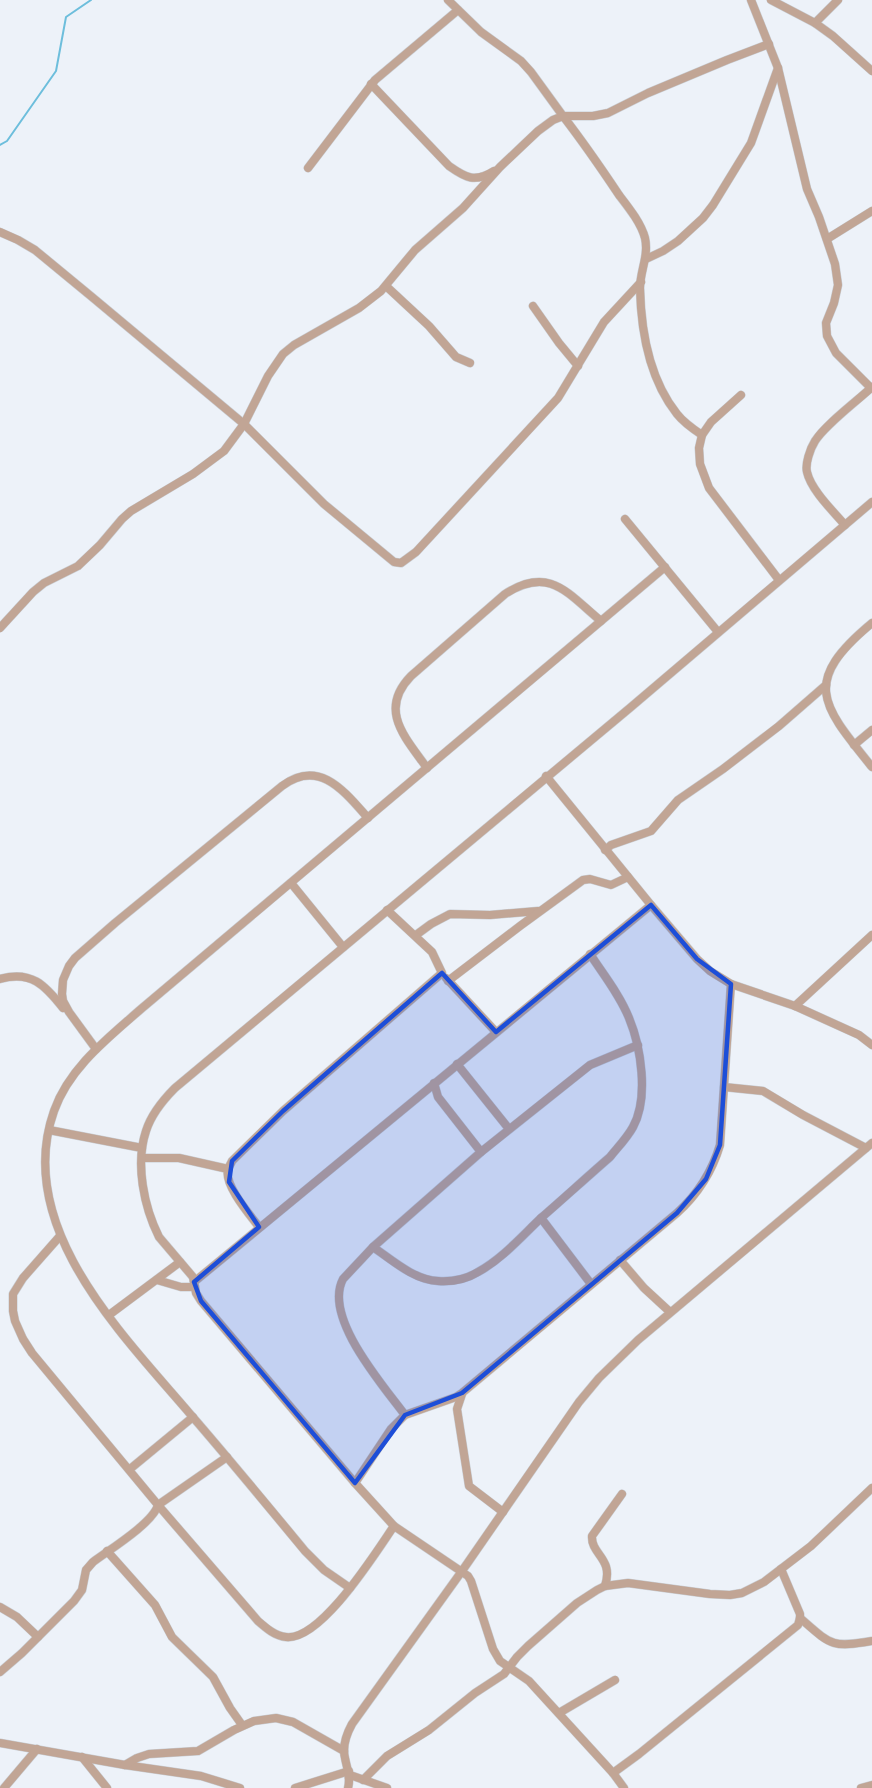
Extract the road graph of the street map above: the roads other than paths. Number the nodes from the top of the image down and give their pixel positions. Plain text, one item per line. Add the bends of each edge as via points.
1 (448, 0) edge
2 (751, 0) edge
3 (771, 0) edge
4 (838, 0) edge
5 (458, 10) junction
6 (815, 23) junction
7 (769, 44) junction
8 (778, 68) junction
9 (872, 71) edge
10 (371, 84) junction
11 (563, 116) junction
12 (500, 167) junction
13 (308, 168) dead end
14 (872, 211) edge
15 (0, 232) edge
16 (827, 239) junction
17 (646, 258) junction
18 (641, 282) junction
19 (386, 286) junction
20 (532, 306) dead end
21 (470, 363) dead end
22 (578, 366) junction
23 (871, 388) edge
24 (741, 395) dead end
25 (244, 424) junction
26 (702, 435) junction
27 (872, 502) edge
28 (625, 519) dead end
29 (844, 525) junction
30 (665, 567) junction
31 (779, 580) junction
32 (601, 621) junction
33 (872, 623) edge
34 (0, 628) edge
35 (718, 632) junction
36 (826, 685) junction
37 (872, 730) edge
38 (854, 745) junction
39 (872, 767) edge
40 (427, 768) junction
41 (546, 776) junction
42 (368, 818) junction
43 (605, 850) junction
44 (628, 877) junction
45 (291, 883) junction
46 (651, 905) junction
47 (387, 910) junction
48 (540, 911) junction
49 (416, 935) junction
50 (872, 935) edge
51 (343, 947) junction
52 (590, 954) junction
53 (442, 973) junction
54 (0, 979) edge
55 (448, 981) junction
56 (731, 984) junction
57 (795, 1006) junction
58 (69, 1012) junction
59 (496, 1032) junction
60 (871, 1043) edge
61 (638, 1045) junction
62 (96, 1049) junction
63 (457, 1064) junction
64 (434, 1083) junction
65 (724, 1086) junction
66 (509, 1129) junction
67 (49, 1130) junction
68 (870, 1144) edge
69 (142, 1148) junction
70 (481, 1152) junction
71 (142, 1158) junction
72 (228, 1169) junction
73 (541, 1218) junction
74 (259, 1227) junction
75 (60, 1236) junction
76 (373, 1247) junction
77 (620, 1260) junction
78 (180, 1262) junction
79 (157, 1280) junction
80 (194, 1284) junction
81 (591, 1284) junction
82 (670, 1312) junction
83 (109, 1315) junction
84 (462, 1393) junction
85 (405, 1415) junction
86 (193, 1417) junction
87 (227, 1457) junction
88 (130, 1469) junction
89 (355, 1483) junction
90 (872, 1488) edge
91 (622, 1494) dead end
92 (860, 1499) junction
93 (872, 1499) edge
94 (158, 1505) junction
95 (503, 1512) junction
96 (394, 1526) junction
97 (107, 1551) junction
98 (781, 1569) junction
99 (462, 1571) junction
100 (605, 1586) junction
101 (350, 1588) junction
102 (0, 1607) edge
103 (801, 1618) junction
104 (38, 1637) junction
105 (872, 1641) edge
106 (510, 1667) junction
107 (0, 1672) edge
108 (615, 1680) dead end
109 (559, 1713) junction
110 (242, 1725) junction
111 (0, 1743) edge
112 (37, 1749) junction
113 (344, 1751) junction
114 (82, 1757) junction
115 (125, 1765) junction
116 (349, 1773) junction
117 (613, 1773) junction
118 (363, 1780) junction
119 (872, 1785) edge
120 (4, 1788) edge
121 (107, 1788) edge
122 (240, 1788) edge
123 (295, 1788) edge
124 (348, 1788) edge
125 (387, 1788) edge
126 (624, 1788) edge
127 (861, 1788) edge

1 - 5 street
2 - 7 street
3 - 6 street
4 - 6 street
5 - 10 street
5 - 11 street via 531,72
6 - 9 street
7 - 8 street
7 - 11 street via 608,113
8 - 16 street via 807,189
8 - 17 street via 751,143 713,205 678,241
10 - 12 street via 462,175 484,177
10 - 13 street
11 - 12 street via 538,131
11 - 17 street via 639,225 645,237
12 - 19 street via 464,208 415,250
14 - 16 street
15 - 25 street via 35,250
16 - 23 street via 838,285 826,323 827,336 836,353
17 - 18 street
18 - 22 street via 604,322
18 - 26 street via 643,320 655,376 679,416
19 - 21 street via 456,357
19 - 25 street via 359,308 283,354
20 - 22 street
22 - 25 street via 545,414 416,552 401,563 394,562 324,504
23 - 29 street via 814,442 806,471 811,484
24 - 26 street
25 - 34 street via 224,451 131,511 78,566 44,583
26 - 31 street via 700,464 710,488
27 - 29 street
28 - 30 street
29 - 31 street
30 - 32 street
30 - 35 street
31 - 35 street
32 - 40 street
32 - 40 street via 548,582 521,585 505,594 411,676 397,694 397,723
33 - 36 street via 835,660
35 - 41 street
36 - 38 street via 836,721
36 - 43 street via 779,726 678,800 651,831
37 - 38 street
38 - 39 street
40 - 42 street
41 - 43 street
41 - 47 street
42 - 45 street
42 - 58 street via 329,780 307,775 289,780 75,958 62,988
43 - 44 street
44 - 46 street
44 - 48 street via 611,885 586,879
45 - 51 street
45 - 62 street
46 - 52 street
46 - 56 street via 697,959
47 - 49 street
47 - 51 street
48 - 49 street via 450,914
48 - 55 street
49 - 53 street via 432,952
50 - 57 street
51 - 69 street via 174,1088 146,1129
52 - 59 street
52 - 61 street via 629,1017
53 - 55 street
53 - 72 street via 283,1111
54 - 58 street via 17,976 39,982
55 - 59 street
56 - 57 street
56 - 65 street
57 - 60 street
58 - 62 street
59 - 63 street
61 - 66 street via 590,1065
61 - 73 street via 642,1080 639,1112 633,1127 610,1157
62 - 67 street via 62,1093
63 - 64 street
63 - 66 street
64 - 70 street via 438,1097
64 - 74 street
65 - 68 street via 763,1091 803,1115
65 - 77 street via 720,1145 706,1179 687,1204
66 - 70 street
67 - 69 street
67 - 75 street via 45,1168
68 - 82 street
69 - 71 street
70 - 76 street
71 - 72 street via 179,1158
71 - 78 street via 145,1194 156,1230
72 - 74 street via 232,1189
73 - 76 street via 488,1266 460,1280 425,1279
73 - 81 street
74 - 80 street
75 - 83 street
75 - 88 street via 16,1288 12,1302 15,1321 32,1353
76 - 85 street via 343,1278 338,1301 352,1340
77 - 81 street
77 - 82 street
78 - 79 street
78 - 80 street
79 - 80 street via 171,1285
79 - 83 street
80 - 89 street via 201,1301
81 - 84 street
82 - 95 street via 598,1377
83 - 86 street
84 - 85 street
84 - 95 street via 457,1409 469,1486
85 - 89 street
86 - 87 street
86 - 88 street
87 - 94 street
87 - 101 street via 310,1556
88 - 94 street
89 - 96 street
90 - 92 street
91 - 100 street via 592,1536 607,1566
92 - 93 street
92 - 98 street
94 - 97 street via 151,1518
94 - 101 street via 258,1621 278,1635 294,1637 308,1632
95 - 99 street
96 - 99 street
96 - 101 street
97 - 104 street via 86,1570 82,1590 74,1601
97 - 110 street via 155,1605 172,1637 213,1677
98 - 100 street via 754,1588 730,1595 628,1583
98 - 103 street
99 - 106 street via 471,1581 495,1654
99 - 113 street via 352,1725
100 - 106 street via 556,1621
102 - 104 street
103 - 105 street via 835,1644
103 - 117 street via 795,1627
104 - 107 street
106 - 109 street
106 - 118 street via 440,1723 387,1756
108 - 109 street
109 - 117 street
110 - 113 street via 268,1719 286,1720
110 - 115 street via 198,1751 149,1754
111 - 112 street
112 - 114 street
112 - 120 street
113 - 116 street
114 - 115 street
114 - 121 street
115 - 122 street via 201,1776
116 - 118 street
116 - 123 street
116 - 124 street
117 - 126 street
118 - 125 street
119 - 127 street

